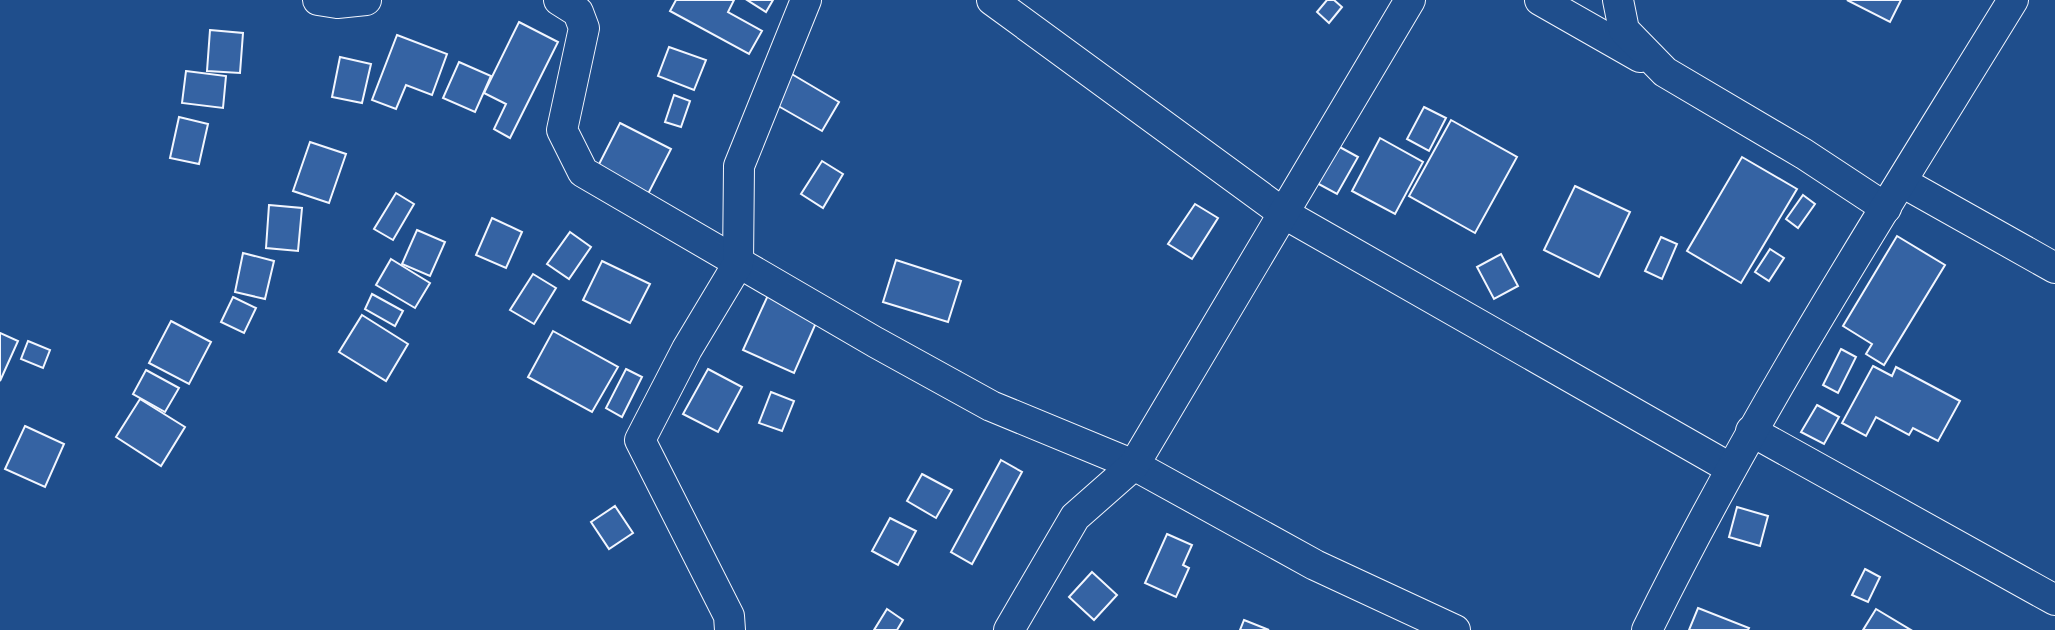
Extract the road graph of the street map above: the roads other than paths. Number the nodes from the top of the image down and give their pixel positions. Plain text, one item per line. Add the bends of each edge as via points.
1 (318, 0) edge
2 (366, 0) edge
3 (559, 0) edge
4 (806, 0) edge
5 (992, 0) edge
6 (1410, 0) edge
7 (1539, 0) edge
8 (1618, 0) edge
9 (2013, 0) edge
10 (1665, 72) junction
11 (1902, 182) junction
12 (1886, 208) junction
13 (1283, 213) junction
14 (738, 264) junction
15 (2055, 268) edge
16 (1751, 431) junction
17 (1134, 466) junction
18 (1730, 468) junction
19 (2055, 600) edge
20 (730, 630) edge
21 (1009, 630) edge
22 (1455, 630) edge
23 (1647, 630) edge

1 - 2 street
3 - 14 street via 578,12 584,28 562,131 583,172
4 - 14 street via 739,166
5 - 13 street
6 - 13 street
7 - 10 street
8 - 10 street via 1624,30
9 - 11 street
10 - 12 street
11 - 12 street
11 - 15 street
12 - 16 street
13 - 17 street
13 - 18 street
14 - 17 street via 991,406
14 - 20 street via 640,440 729,616
16 - 18 street
16 - 19 street
17 - 21 street via 1075,517
17 - 22 street via 1315,565
18 - 23 street

